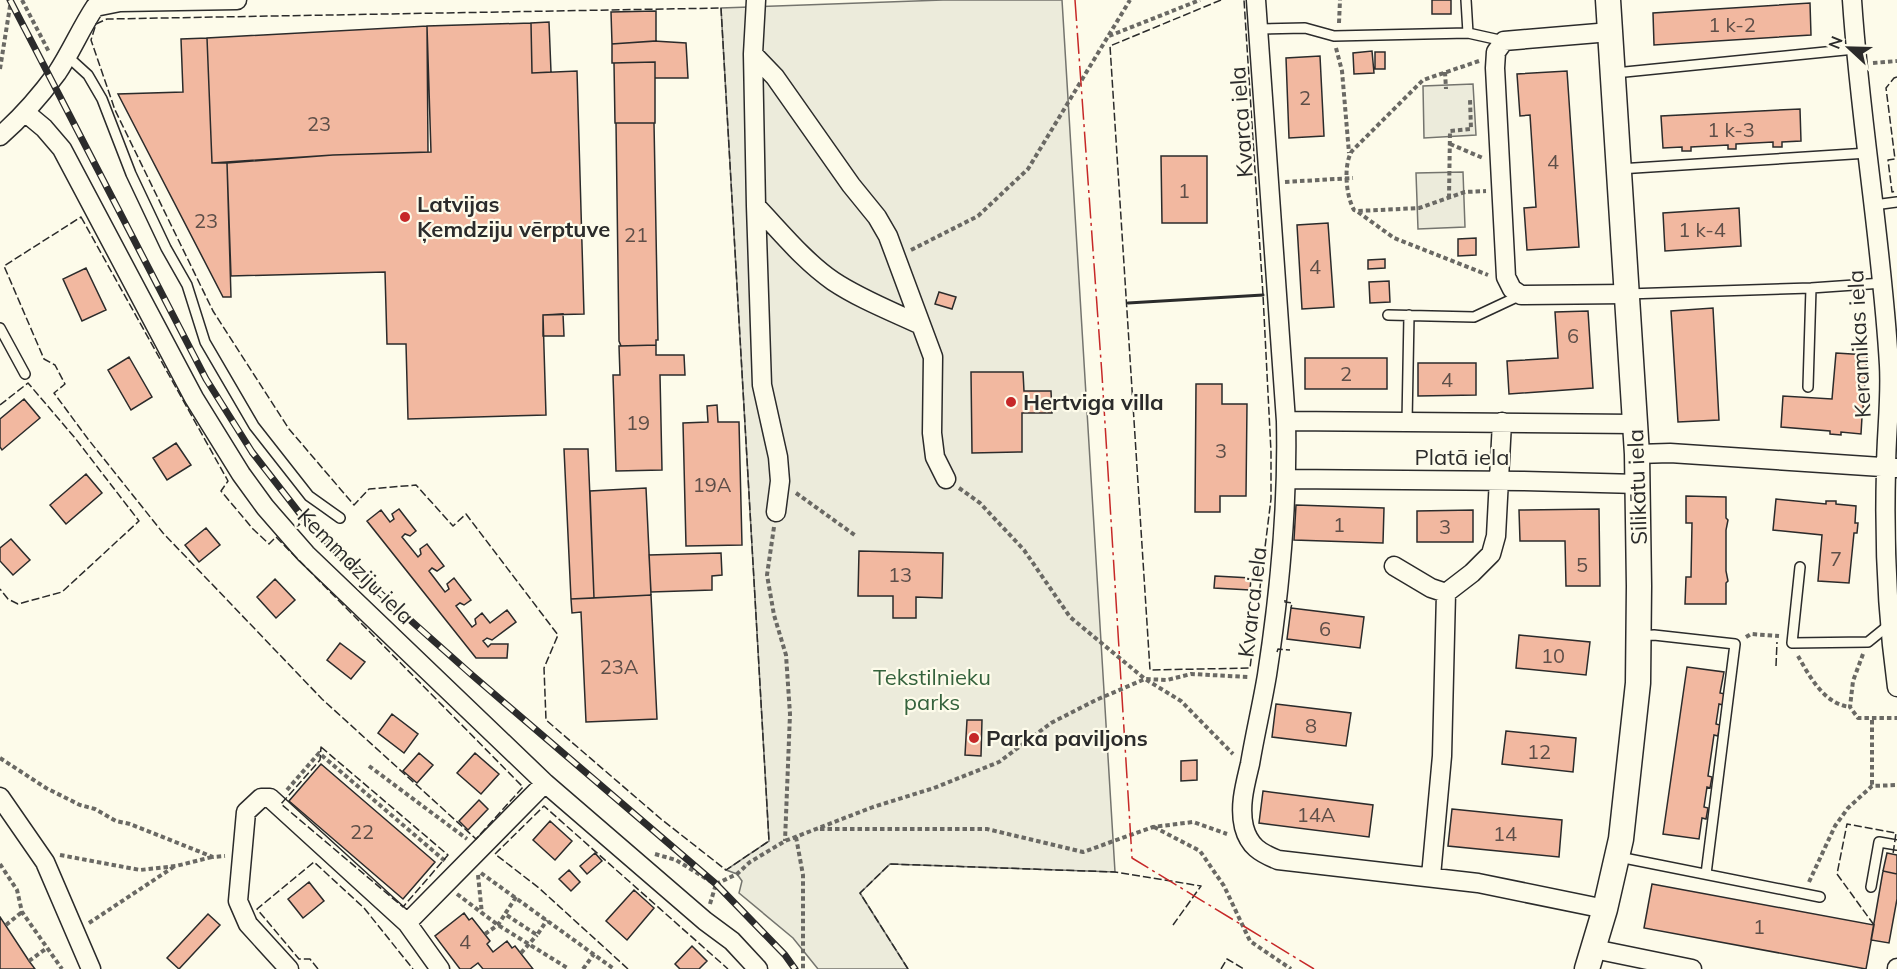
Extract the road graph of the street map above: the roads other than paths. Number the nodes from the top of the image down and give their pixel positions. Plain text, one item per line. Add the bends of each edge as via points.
1 (237, 0) edge
2 (756, 0) edge
3 (1256, 0) edge
4 (1466, 0) edge
5 (1608, 0) edge
6 (1852, 0) edge
7 (1258, 29) junction
8 (1610, 32) junction
9 (1468, 33) junction
10 (1504, 40) junction
11 (1856, 49) junction
12 (753, 54) junction
13 (62, 63) junction
14 (1612, 73) junction
15 (26, 113) junction
16 (0, 135) edge
17 (1868, 153) junction
18 (1619, 169) junction
19 (1897, 202) edge
20 (1874, 205) junction
21 (756, 206) junction
22 (1882, 283) junction
23 (1811, 288) junction
24 (1627, 294) junction
25 (1521, 295) junction
26 (1388, 315) dead end
27 (1409, 315) junction
28 (921, 325) junction
29 (0, 328) edge
30 (1893, 368) edge
31 (25, 374) dead end
32 (1808, 387) dead end
33 (1286, 421) junction
34 (1407, 422) junction
35 (1502, 422) junction
36 (1635, 424) junction
37 (1637, 454) junction
38 (1891, 467) edge
39 (946, 479) road end
40 (1287, 479) junction
41 (1500, 482) junction
42 (1638, 484) junction
43 (1891, 508) edge
44 (776, 512) road end
45 (340, 518) dead end
46 (1394, 566) dead end
47 (1800, 567) dead end
48 (1446, 593) junction
49 (1889, 625) junction
50 (1639, 636) junction
51 (1897, 687) edge
52 (545, 783) junction
53 (0, 797) edge
54 (1897, 845) edge
55 (1617, 857) junction
56 (1706, 874) junction
57 (1431, 876) junction
58 (1870, 887) dead end
59 (1820, 897) dead end
60 (1605, 909) junction
61 (407, 923) junction
62 (1591, 959) edge
63 (91, 969) edge
64 (289, 969) edge
65 (440, 969) edge
66 (758, 969) edge
67 (1692, 969) edge

1 - 13 street via 120,2 95,7
2 - 12 street
3 - 7 street, Kvarca iela
4 - 9 lane
5 - 8 main road, Silikātu iela
6 - 11 street, Keramikas iela
7 - 9 lane via 1305,28 1336,36 1386,37
7 - 33 street, Kvarca iela
8 - 10 street
8 - 14 main road, Silikātu iela
9 - 10 lane
10 - 25 street via 1495,58 1506,277 1512,289
11 - 14 lane
11 - 17 street, Keramikas iela
12 - 21 street
12 - 28 street via 775,77 877,217 897,258
13 - 15 street
13 - 45 lane via 88,75 102,99 131,174 187,285 205,342 254,426 309,496
14 - 18 main road, Silikātu iela
15 - 16 street
15 - 52 street, Ķemmdziju iela via 62,149 194,398 265,507 306,554
17 - 18 lane
17 - 20 street, Keramikas iela
18 - 24 main road, Silikātu iela
19 - 20 lane
20 - 22 street, Keramikas iela
21 - 28 street via 832,280
21 - 44 street via 762,385 780,481
22 - 23 lane
22 - 30 street, Keramikas iela
23 - 24 lane
23 - 32 lane
24 - 25 street
24 - 36 main road, Silikātu iela
25 - 27 lane via 1474,318
26 - 27 lane
27 - 34 lane
28 - 39 street via 933,357 935,457
29 - 31 lane
30 - 38 street, Keramikas iela
33 - 34 street, Platā iela
33 - 40 street, Kvarca iela
34 - 35 street, Platā iela
35 - 36 street, Platā iela
35 - 41 street
36 - 37 main road, Silikātu iela
37 - 38 street
37 - 42 main road, Silikātu iela
38 - 43 street, Keramikas iela
40 - 41 street, Platā iela
40 - 57 street, Kvarca iela via 1278,604 1242,798 1249,842 1261,853 1278,860
41 - 42 street, Platā iela
41 - 48 street via 1497,536 1491,554
42 - 50 main road, Silikātu iela
43 - 49 street, Keramikas iela
46 - 48 street
47 - 49 lane via 1792,644 1868,642
48 - 57 street via 1442,756
49 - 51 street, Keramikas iela
50 - 55 main road, Silikātu iela via 1638,683
50 - 56 lane via 1735,644
52 - 61 street
52 - 66 street, Ķemmdziju iela via 732,941
53 - 63 street via 45,862
54 - 58 lane via 1879,842
55 - 56 lane
55 - 60 main road, Silikātu iela
56 - 59 lane
57 - 60 street
60 - 62 main road, Silikātu iela
61 - 64 street via 276,803 261,798 246,812 237,901 248,924
61 - 65 street
62 - 67 street

